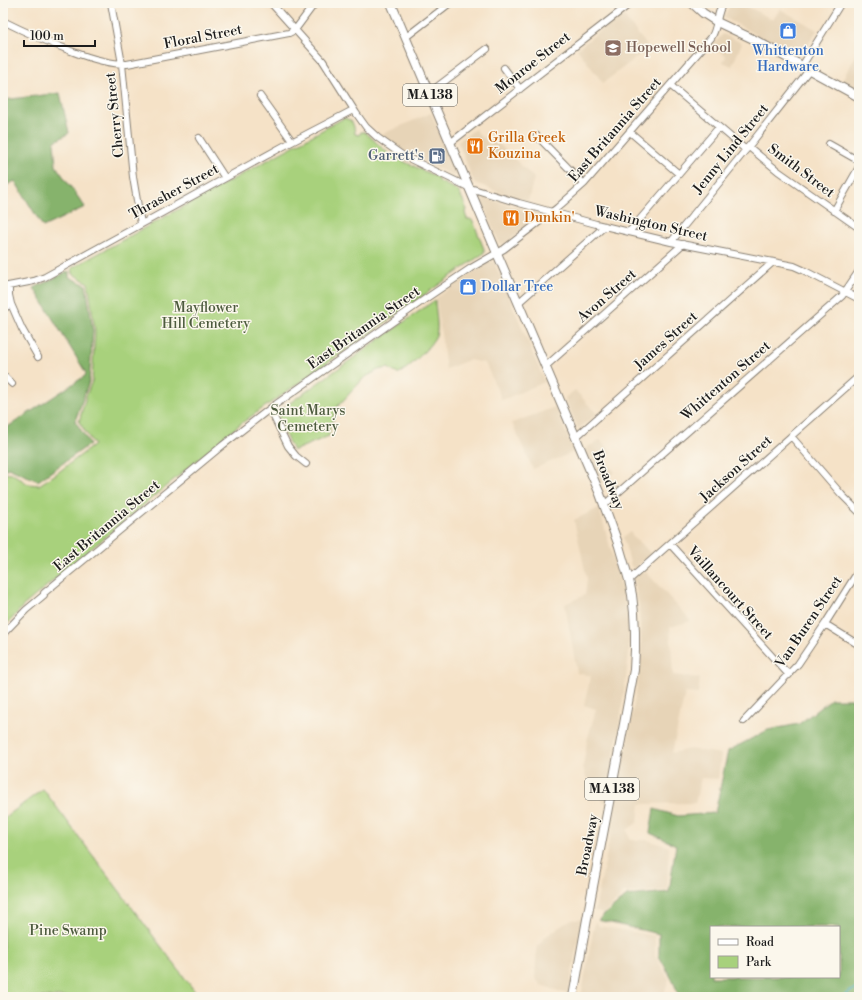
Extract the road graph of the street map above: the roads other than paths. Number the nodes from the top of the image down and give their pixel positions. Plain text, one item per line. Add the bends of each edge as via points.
1 (111, 3) edge
2 (271, 3) edge
3 (315, 3) edge
4 (391, 3) edge
5 (450, 3) edge
6 (631, 3) edge
7 (692, 3) edge
8 (723, 3) edge
9 (841, 3) edge
10 (3, 21) edge
11 (717, 22) junction
12 (295, 30) junction
13 (406, 37) junction
14 (487, 49) dead end
15 (122, 64) junction
16 (504, 68) dead end
17 (806, 68) junction
18 (670, 85) junction
19 (520, 89) junction
20 (429, 93) junction
21 (260, 96) dead end
22 (859, 97) edge
23 (353, 110) junction
24 (719, 127) junction
25 (630, 132) junction
26 (537, 136) dead end
27 (199, 138) dead end
28 (292, 142) junction
29 (450, 143) junction
30 (829, 144) dead end
31 (747, 148) junction
32 (859, 161) edge
33 (859, 167) edge
34 (679, 174) junction
35 (225, 178) junction
36 (584, 184) junction
37 (470, 188) junction
38 (834, 211) junction
39 (552, 212) junction
40 (141, 224) junction
41 (605, 226) junction
42 (859, 228) edge
43 (629, 232) junction
44 (671, 242) junction
45 (684, 244) junction
46 (497, 253) junction
47 (772, 262) junction
48 (859, 271) edge
49 (6, 286) edge
50 (845, 291) junction
51 (859, 299) edge
52 (518, 303) junction
53 (11, 304) junction
54 (3, 309) edge
55 (38, 357) dead end
56 (546, 366) junction
57 (3, 375) edge
58 (859, 376) edge
59 (12, 384) dead end
60 (270, 409) junction
61 (791, 436) junction
62 (576, 437) junction
63 (306, 464) dead end
64 (604, 505) junction
65 (859, 512) edge
66 (670, 544) junction
67 (859, 570) edge
68 (629, 580) junction
69 (825, 624) junction
70 (3, 634) edge
71 (859, 645) edge
72 (789, 675) junction
73 (744, 721) dead end
74 (573, 997) edge

1 - 15 street, Cherry Street
2 - 12 street, Washington Street
3 - 12 street
4 - 13 main road, Broadway / MA 138
5 - 13 street
6 - 19 street, Monroe Street
7 - 11 main road
8 - 11 street, East Britannia Street via 719,9
9 - 17 street, Jenny Lind Street
10 - 15 street, Floral Street via 88,58
11 - 17 main road
11 - 18 street, East Britannia Street via 711,38
12 - 15 street, Floral Street
12 - 23 street, Washington Street via 323,61
13 - 20 main road, Broadway / MA 138
14 - 20 street
15 - 40 street, Cherry Street via 133,177
16 - 19 street
17 - 22 main road
17 - 31 street, Jenny Lind Street
18 - 24 street, Smith Street
18 - 25 street, East Britannia Street
19 - 29 street, Monroe Street
20 - 29 main road, Broadway / MA 138
21 - 28 street
23 - 28 street, Thrasher Street
23 - 37 street, Washington Street via 370,131 399,153
24 - 31 street, Smith Street
24 - 34 street
25 - 34 street
25 - 36 street, East Britannia Street
26 - 36 street
27 - 35 street
28 - 35 street, Thrasher Street
29 - 37 main road, Broadway / MA 138
30 - 32 street
31 - 38 street, Smith Street
31 - 44 street, Jenny Lind Street
33 - 38 street
34 - 43 street
35 - 40 street, Thrasher Street
36 - 39 street, East Britannia Street
37 - 39 street, Washington Street
37 - 46 main road, Broadway / MA 138
38 - 42 street, Smith Street
39 - 41 street, Washington Street
39 - 46 street, East Britannia Street
40 - 49 street, Thrasher Street via 45,276 34,281
41 - 43 street, Washington Street
41 - 52 street
43 - 44 street, Washington Street
44 - 45 street, Washington Street
45 - 47 street, Washington Street
45 - 56 street, Avon Street
46 - 52 main road, Broadway / MA 138
46 - 60 street, East Britannia Street via 428,297
47 - 50 street, Washington Street via 798,267
47 - 62 street, James Street
48 - 50 street, Whittenton Street
49 - 53 street
50 - 51 street, Washington Street
50 - 64 street, Whittenton Street
52 - 56 main road, Broadway / MA 138
53 - 54 street
53 - 55 street
56 - 62 main road, Broadway / MA 138
57 - 59 street
58 - 61 street, Jackson Street
60 - 63 street via 288,446
60 - 70 street, East Britannia Street via 222,445 44,593
61 - 65 street
61 - 66 street, Jackson Street
62 - 64 main road, Broadway / MA 138
64 - 68 main road, Broadway / MA 138
66 - 68 street, Jackson Street
66 - 72 street, Vaillancourt Street
67 - 69 street, Van Buren Street
68 - 74 main road, Broadway / MA 138 via 635,623 634,670
69 - 71 street
69 - 72 street, Van Buren Street
72 - 73 street, Van Buren Street

